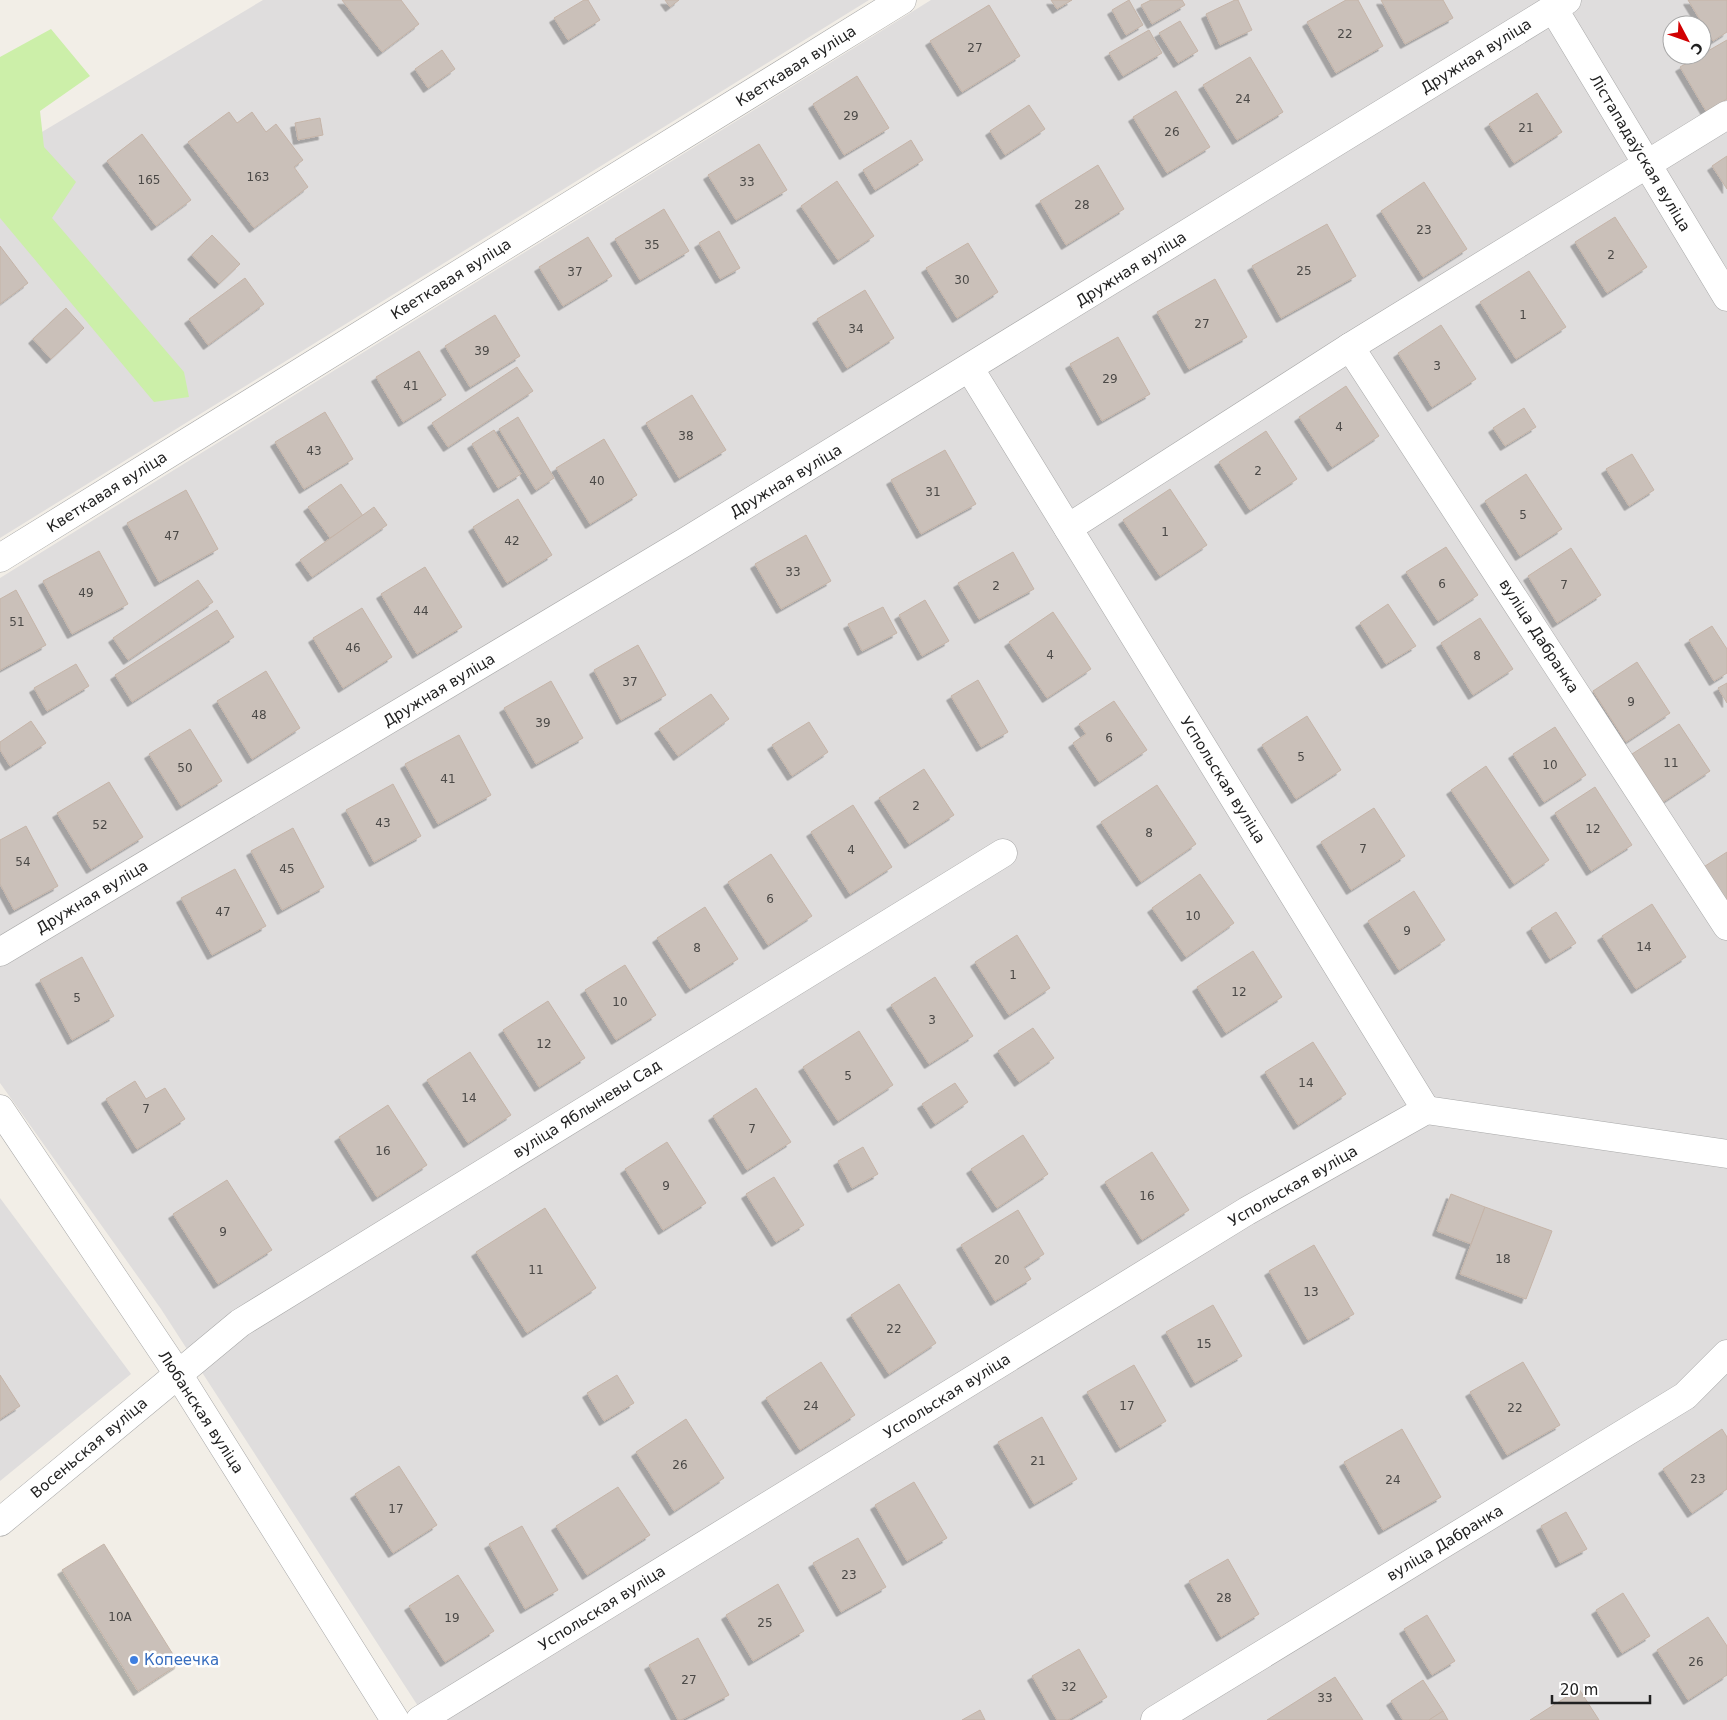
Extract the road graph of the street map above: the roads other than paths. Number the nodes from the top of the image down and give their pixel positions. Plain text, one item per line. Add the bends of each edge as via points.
1 (902, 0) edge
2 (1560, 4) edge
3 (1727, 115) edge
4 (1647, 164) junction
5 (1727, 297) edge
6 (1350, 347) junction
7 (970, 369) junction
8 (1068, 528) junction
9 (0, 558) edge
10 (1003, 853) dead end
11 (1727, 926) edge
12 (0, 952) edge
13 (0, 1109) edge
14 (1426, 1110) junction
15 (1727, 1154) edge
16 (1727, 1354) edge
17 (178, 1374) junction
18 (0, 1522) edge
19 (395, 1720) edge
20 (420, 1720) edge
21 (1155, 1720) edge

1 - 9 street, Кветкавая вуліца
2 - 4 street, Лістападаўская вуліца
2 - 7 street, Дружная вуліца
3 - 4 street
4 - 5 street, Лістападаўская вуліца
4 - 6 street
6 - 8 street
6 - 11 street, вуліца Дабранка
7 - 8 street, Успольская вуліца
7 - 12 street, Дружная вуліца
8 - 14 street, Успольская вуліца
10 - 17 street, вуліца Яблыневы Сад via 240,1323
13 - 17 street, Любанская вуліца
14 - 15 street
14 - 20 street, Успольская вуліца via 1239,1216
16 - 21 street, вуліца Дабранка via 1685,1396
17 - 18 street, Восеньская вуліца
17 - 19 street, Любанская вуліца

